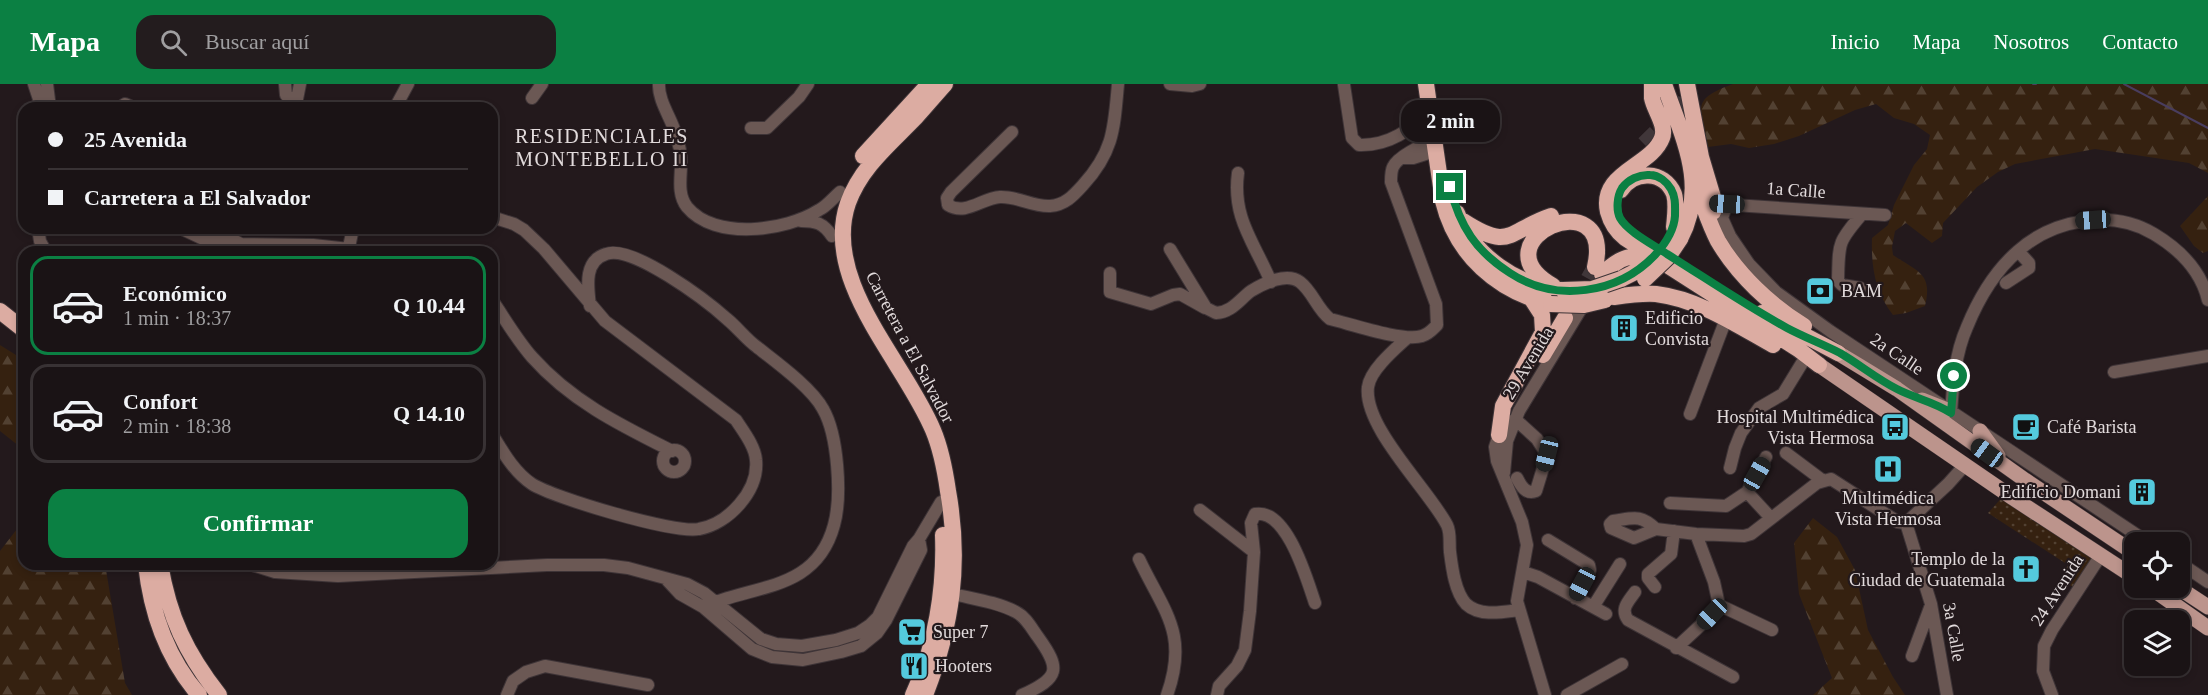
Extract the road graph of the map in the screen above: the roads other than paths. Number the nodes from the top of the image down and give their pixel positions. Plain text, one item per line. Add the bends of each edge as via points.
1 (34, 84) edge
2 (47, 84) edge
3 (285, 84) edge
4 (300, 84) edge
5 (408, 84) edge
6 (543, 84) edge
7 (659, 84) edge
8 (808, 84) edge
9 (929, 84) edge
10 (945, 84) edge
11 (1118, 84) edge
12 (1170, 84) edge
13 (1200, 84) edge
14 (1426, 84) edge
15 (1437, 84) edge
16 (1654, 84) edge
17 (1664, 84) edge
18 (1344, 85) edge
19 (1682, 88) edge
20 (532, 98) dead end
21 (39, 102) edge
22 (49, 102) edge
23 (398, 102) edge
24 (1430, 108) junction
25 (751, 128) dead end
26 (1012, 132) dead end
27 (1644, 144) tunnel mouth
28 (1435, 146) junction
29 (1238, 173) dead end
30 (1693, 180) junction
31 (840, 192) junction
32 (1715, 204) junction
33 (1862, 213) junction
34 (1885, 215) dead end
35 (498, 219) edge
36 (1459, 219) junction
37 (797, 220) junction
38 (198, 234) edge
39 (218, 234) edge
40 (1674, 234) junction
41 (832, 236) junction
42 (1603, 241) junction
43 (234, 246) edge
44 (238, 246) edge
45 (296, 246) edge
46 (319, 246) edge
47 (1170, 249) dead end
48 (2018, 251) junction
49 (1599, 270) junction
50 (1110, 273) dead end
51 (1641, 275) junction
52 (1271, 282) junction
53 (2006, 284) dead end
54 (1860, 288) dead end
55 (1706, 290) junction
56 (1558, 295) junction
57 (1531, 298) junction
58 (1612, 298) junction
59 (2208, 300) edge
60 (591, 307) junction
61 (1206, 308) junction
62 (498, 309) edge
63 (0, 310) edge
64 (1565, 318) dead end
65 (1726, 319) junction
66 (0, 324) edge
67 (18, 325) edge
68 (18, 338) edge
69 (1407, 338) junction
70 (2208, 356) edge
71 (1851, 357) junction
72 (1802, 363) junction
73 (1826, 369) junction
74 (2114, 372) dead end
75 (1849, 384) junction
76 (1897, 389) junction
77 (1949, 411) junction
78 (1690, 414) dead end
79 (1509, 427) junction
80 (1980, 431) junction
81 (498, 444) edge
82 (672, 451) dead end
83 (1786, 453) dead end
84 (1766, 457) dead end
85 (1965, 465) junction
86 (2005, 465) junction
87 (1730, 468) dead end
88 (1511, 478) junction
89 (1827, 480) junction
90 (1747, 492) junction
91 (941, 502) junction
92 (1670, 503) dead end
93 (1200, 510) dead end
94 (1770, 517) junction
95 (1906, 523) junction
96 (1656, 530) dead end
97 (1674, 531) junction
98 (2132, 532) edge
99 (1696, 534) junction
100 (1548, 540) dead end
101 (2124, 546) edge
102 (944, 550) junction
103 (1254, 552) junction
104 (2101, 555) junction
105 (1139, 559) dead end
106 (1620, 564) dead end
107 (498, 566) edge
108 (147, 570) edge
109 (160, 570) edge
110 (270, 570) edge
111 (407, 570) edge
112 (2124, 570) edge
113 (2190, 570) edge
114 (1523, 572) junction
115 (2208, 582) edge
116 (1655, 587) dead end
117 (2190, 590) edge
118 (1635, 592) dead end
119 (953, 594) junction
120 (2190, 595) edge
121 (1575, 598) junction
122 (2165, 598) edge
123 (2208, 602) edge
124 (1315, 603) dead end
125 (1931, 604) junction
126 (709, 605) junction
127 (1719, 605) junction
128 (2208, 607) edge
129 (1593, 608) junction
130 (1519, 610) junction
131 (1606, 614) dead end
132 (2208, 628) edge
133 (874, 629) junction
134 (1772, 630) dead end
135 (744, 633) junction
136 (836, 640) junction
137 (1676, 648) junction
138 (841, 652) junction
139 (1912, 656) dead end
140 (1622, 664) dead end
141 (1733, 677) dead end
142 (648, 685) dead end
143 (199, 695) edge
144 (219, 695) edge
145 (507, 695) edge
146 (913, 695) edge
147 (925, 695) edge
148 (1022, 695) edge
149 (1167, 695) edge
150 (1217, 695) edge
151 (1545, 695) edge
152 (1567, 695) edge
153 (1947, 695) edge
154 (2052, 695) edge

1 - 21 street
2 - 22 street
3 - 4 street via 286,95 291,99 297,99
5 - 23 street
6 - 20 street
7 - 37 street via 676,133 681,155 680,194 687,206 704,220 737,229 760,229
8 - 25 street via 767,128
9 - 31 highway, Carretera a El Salvador via 878,138
10 - 119 highway, Carretera a El Salvador via 864,172 847,205 844,244 855,290 933,431 950,503
11 - 26 street via 1108,152 1070,199 1046,206 1002,196 961,209 948,205 951,192
12 - 13 street
14 - 24 highway
15 - 36 highway via 1450,187
16 - 40 highway via 1683,173
16 - 55 highway via 1652,98 1662,137 1612,186 1607,204 1609,215 1619,233
17 - 30 highway via 1690,158
18 - 24 street via 1352,138 1359,145 1375,144 1413,128
19 - 32 highway
24 - 28 highway
27 - 42 highway via 1607,175 1602,184 1599,207
28 - 57 highway via 1448,218 1463,248 1496,280
28 - 69 street via 1410,151 1392,169 1391,182 1437,311 1437,325 1430,332
29 - 52 street via 1239,214
30 - 32 highway
30 - 40 highway via 1690,212
31 - 37 street via 819,211
31 - 41 highway, Carretera a El Salvador
32 - 33 street, 1a Calle
32 - 71 street, 2a Calle via 1723,224 1760,277
32 - 71 highway via 1711,224 1725,251 1757,288 1796,321
33 - 34 street, 1a Calle
33 - 54 street via 1839,246 1838,281
35 - 60 street via 514,224 535,240
36 - 42 highway via 1482,233 1499,237 1515,234 1554,215 1579,215 1593,225
36 - 56 highway via 1475,243 1503,269
37 - 41 street via 824,225
38 - 43 street
39 - 44 street
40 - 51 highway, bridge via 1668,257
40 - 71 highway via 1675,196 1665,181 1651,175 1625,184 1619,195 1618,211 1632,230 1730,295
41 - 91 highway, Carretera a El Salvador via 849,298 923,434
42 - 49 highway via 1605,261
45 - 46 street
47 - 61 street
48 - 53 street via 2029,268
48 - 59 street via 2057,228 2078,221 2109,219 2145,229 2168,243 2186,259
48 - 77 street via 1984,294 1966,328
49 - 55 highway via 1637,256 1675,279
49 - 56 highway via 1597,245 1588,229 1568,221 1545,229 1530,245 1530,263
49 - 79 street, 29 Avenida
50 - 61 street via 1110,292 1152,304 1180,294
51 - 56 highway, bridge
51 - 58 highway
52 - 61 street via 1223,313
52 - 69 street via 1285,278 1299,281 1330,319
55 - 73 highway
56 - 57 highway
56 - 58 highway, bridge via 1584,305
57 - 79 highway via 1542,315 1544,332 1503,406
58 - 65 highway via 1658,295
60 - 81 street via 639,349 736,420 750,441 756,460 753,482 740,502 726,519 699,530 667,528 554,495 531,483
60 - 126 street via 588,275 597,259 615,252 650,265 692,290 728,320 806,388 828,418 836,449 837,505 823,551 806,570 782,584 725,597
62 - 82 street via 530,354 580,401
63 - 67 highway
64 - 79 highway via 1513,405
65 - 72 highway
65 - 78 street
66 - 68 highway
69 - 130 street via 1372,376 1368,387 1374,417 1397,458 1447,526 1457,585 1466,604 1485,613
70 - 74 street
71 - 73 main road via 1840,366
71 - 75 main road via 1845,372
71 - 76 main road
71 - 77 street, 2a Calle
72 - 73 highway
72 - 87 street via 1783,394 1759,408 1741,433
73 - 75 main road
75 - 85 main road
76 - 77 main road
76 - 86 main road
77 - 80 street, 2a Calle
79 - 88 street via 1495,447
79 - 88 street via 1537,439 1547,454 1538,487 1532,492
80 - 86 main road
80 - 98 street, 2a Calle
83 - 89 street
84 - 90 street
85 - 95 street
85 - 104 main road
86 - 101 main road
88 - 114 street via 1526,535
89 - 94 street
89 - 95 street
90 - 92 street via 1726,506
90 - 94 street
91 - 102 highway, Carretera a El Salvador
91 - 133 street via 913,546 888,607
93 - 103 street
94 - 99 street via 1744,536
95 - 125 street, 3a Calle
96 - 97 street
97 - 99 street
97 - 116 street via 1671,554 1648,574
99 - 127 street
100 - 121 street via 1589,564 1590,570
102 - 119 highway via 945,587
102 - 146 highway, Carretera a El Salvador via 934,630
103 - 124 street via 1251,523 1255,514 1260,513 1285,531 1300,559
103 - 150 street via 1245,650 1219,686
104 - 112 main road
104 - 154 street, 24 Avenida via 2044,646 2043,671
105 - 149 street via 1172,623 1176,645 1174,676
106 - 129 street
107 - 126 street via 628,568 687,584
108 - 143 highway via 160,628 178,665
109 - 144 highway via 182,642
110 - 111 street via 361,575
113 - 115 street
114 - 121 street
114 - 130 street via 1516,596
117 - 123 main road
118 - 137 street via 1624,608 1626,618
119 - 147 highway, Carretera a El Salvador via 944,640
119 - 148 street via 1020,614 1052,656 1053,672 1046,683
120 - 128 main road
121 - 129 street
122 - 132 main road
125 - 139 street
125 - 153 street, 3a Calle
126 - 135 street
127 - 134 street
127 - 137 street
129 - 131 street
130 - 151 street
133 - 136 street
133 - 138 street via 861,646
135 - 136 street via 776,644 802,646
135 - 138 street via 752,649 787,660
136 - 138 street
137 - 141 street
140 - 152 street
142 - 145 street via 545,666 513,681

